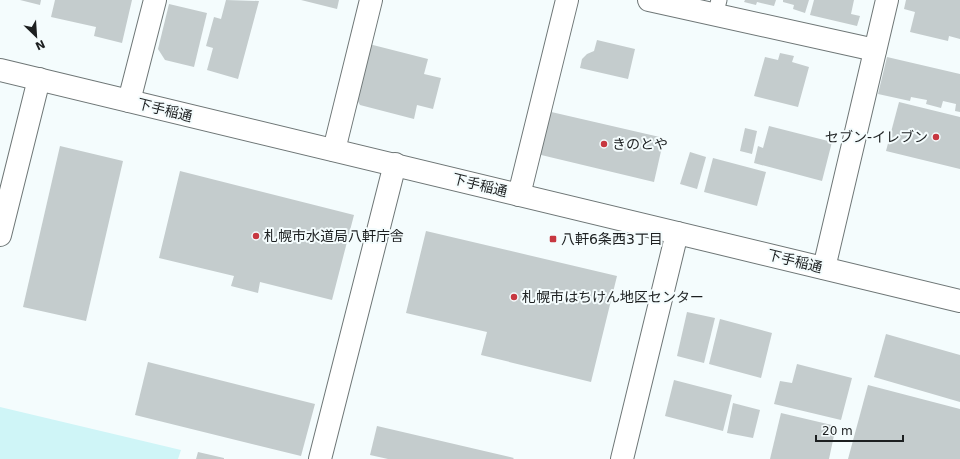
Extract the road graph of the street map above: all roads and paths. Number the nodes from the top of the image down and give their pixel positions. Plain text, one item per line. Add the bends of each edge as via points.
1 (155, 0) edge
2 (371, 0) edge
3 (567, 0) edge
4 (649, 0) edge
5 (887, 0) edge
6 (717, 7) edge
7 (875, 50) junction
8 (0, 70) edge
9 (39, 79) junction
10 (129, 101) junction
11 (334, 150) junction
12 (395, 164) junction
13 (519, 195) junction
14 (677, 233) junction
15 (0, 235) edge
16 (824, 268) junction
17 (960, 301) edge
18 (320, 459) edge
19 (622, 459) edge

1 - 10 street
2 - 11 street
3 - 13 street
4 - 6 street
5 - 7 street
6 - 7 street
7 - 16 street
8 - 9 street, 下手稲通
9 - 10 street, 下手稲通
9 - 15 street
10 - 11 street, 下手稲通
11 - 12 street, 下手稲通
12 - 13 street, 下手稲通
12 - 18 street
13 - 14 street, 下手稲通
14 - 16 street, 下手稲通
14 - 19 street
16 - 17 street, 下手稲通

